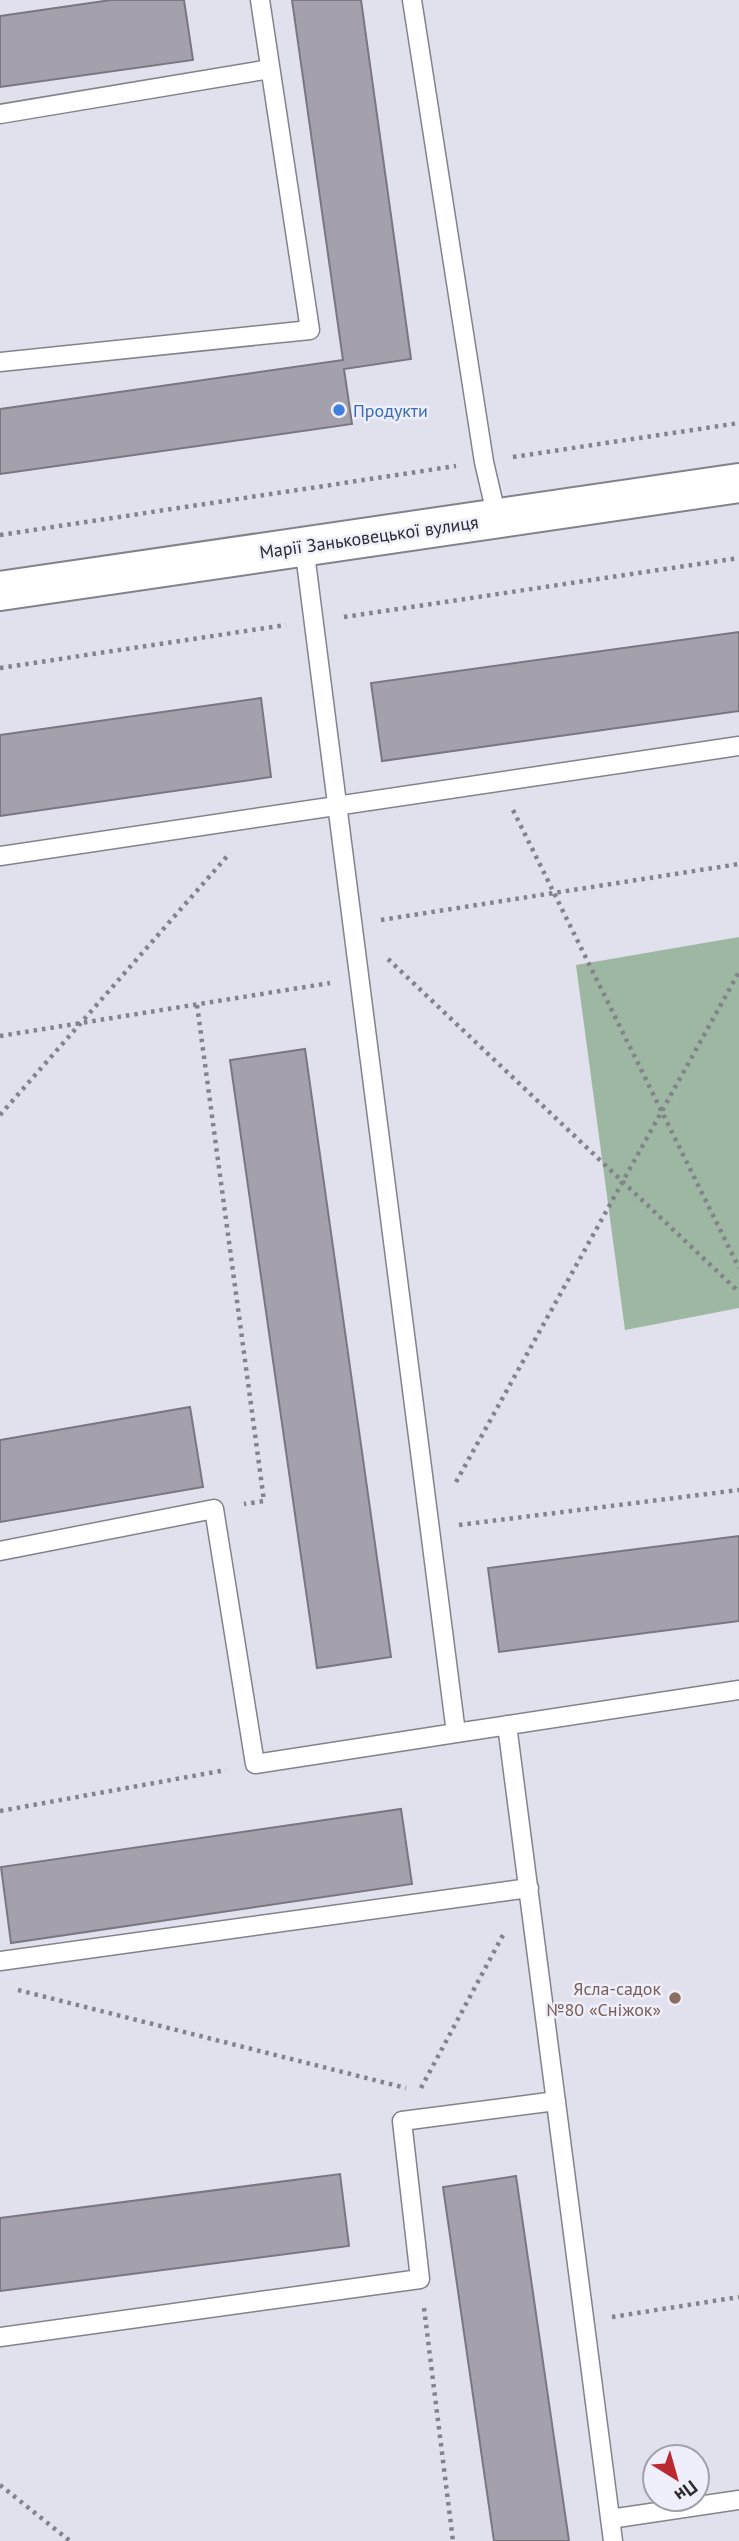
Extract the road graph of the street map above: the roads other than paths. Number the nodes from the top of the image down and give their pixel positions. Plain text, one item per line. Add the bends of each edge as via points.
1 (260, 0) edge
2 (412, 0) edge
3 (270, 69) junction
4 (0, 114) edge
5 (0, 362) edge
6 (739, 483) edge
7 (497, 518) junction
8 (303, 546) junction
9 (0, 591) edge
10 (739, 746) edge
11 (337, 804) junction
12 (0, 856) edge
13 (0, 1551) edge
14 (739, 1690) edge
15 (507, 1725) junction
16 (456, 1733) junction
17 (529, 1888) junction
18 (0, 1961) edge
19 (556, 2101) junction
20 (0, 2337) edge
21 (739, 2500) edge
22 (610, 2519) junction
23 (613, 2541) edge

1 - 3 lane
2 - 7 lane via 484,461
3 - 4 lane
3 - 5 lane via 310,330
6 - 7 street, Марії Заньковецької вулиця
7 - 8 street, Марії Заньковецької вулиця
8 - 9 street, Марії Заньковецької вулиця
8 - 11 lane
10 - 11 lane
11 - 12 lane
11 - 16 lane
13 - 16 lane via 214,1508 255,1764
14 - 15 lane
15 - 16 lane
15 - 17 lane
17 - 18 lane
17 - 19 lane
19 - 20 lane via 402,2121 420,2279
19 - 22 lane
21 - 22 lane
22 - 23 lane

